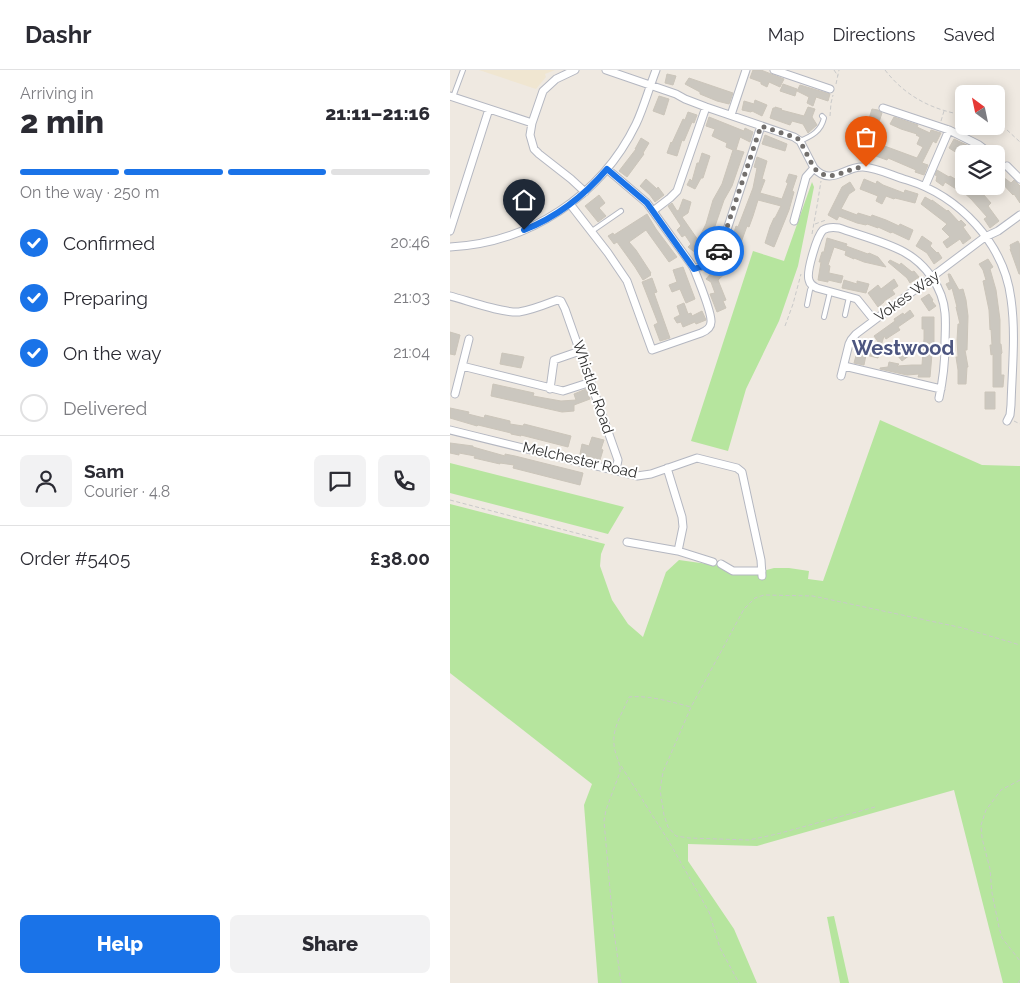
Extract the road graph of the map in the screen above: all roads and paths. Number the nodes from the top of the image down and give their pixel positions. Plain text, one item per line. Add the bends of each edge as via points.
1 (462, 70) edge
2 (575, 70) edge
3 (606, 70) edge
4 (656, 70) edge
5 (746, 70) edge
6 (774, 70) edge
7 (834, 70) edge
8 (839, 70) edge
9 (885, 70) edge
10 (838, 77) junction
11 (650, 85) junction
12 (834, 88) junction
13 (452, 96) edge
14 (706, 107) junction
15 (883, 108) dead end
16 (489, 109) junction
17 (944, 110) junction
18 (955, 113) edge
19 (731, 115) junction
20 (822, 116) dead end
21 (829, 120) dead end
22 (532, 123) junction
23 (761, 126) junction
24 (939, 126) junction
25 (1005, 129) edge
26 (948, 130) junction
27 (800, 141) junction
28 (1020, 142) edge
29 (976, 145) edge
30 (1007, 166) dead end
31 (607, 169) junction
32 (812, 170) junction
33 (1020, 179) edge
34 (826, 181) dead end
35 (925, 186) junction
36 (585, 192) junction
37 (570, 204) junction
38 (621, 211) dead end
39 (653, 211) junction
40 (1020, 215) edge
41 (794, 221) dead end
42 (450, 231) edge
43 (592, 231) junction
44 (985, 237) junction
45 (450, 247) edge
46 (694, 269) junction
47 (931, 277) junction
48 (812, 286) junction
49 (830, 292) junction
50 (450, 296) edge
51 (849, 296) junction
52 (807, 305) dead end
53 (845, 315) dead end
54 (824, 317) dead end
55 (874, 320) junction
56 (469, 339) dead end
57 (580, 351) junction
58 (462, 366) junction
59 (844, 366) junction
60 (841, 376) dead end
61 (591, 382) junction
62 (1012, 382) junction
63 (1020, 382) edge
64 (550, 388) junction
65 (941, 389) junction
66 (455, 394) dead end
67 (939, 398) dead end
68 (1016, 416) dead end
69 (1010, 421) joint
70 (450, 430) edge
71 (667, 468) junction
72 (616, 470) junction
73 (450, 500) edge
74 (599, 539) dead end
75 (627, 542) dead end
76 (678, 551) junction
77 (1020, 645) edge
78 (691, 707) junction
79 (621, 765) junction
80 (1020, 780) edge
81 (876, 807) dead end
82 (1020, 962) edge
83 (1020, 980) edge
84 (620, 983) edge
85 (739, 983) edge
86 (1018, 983) edge

1 - 13 lane
2 - 22 street via 546,87
3 - 11 street
4 - 11 street
5 - 19 street
6 - 12 street
7 - 10 path
8 - 10 path
9 - 17 path via 913,96
10 - 12 path
11 - 14 street
11 - 31 street via 633,130
12 - 21 path
13 - 16 street
14 - 19 street
14 - 39 street via 677,191
15 - 24 street
16 - 22 street
16 - 42 street
17 - 18 path
17 - 24 path
19 - 23 street
20 - 27 lane via 823,123 816,133
22 - 36 street via 530,135 538,154
23 - 27 street
23 - 46 street via 717,256 713,262
24 - 26 street
25 - 28 path
26 - 29 street
26 - 35 street
27 - 32 street
30 - 33 street
31 - 36 street
31 - 39 street
32 - 34 path via 816,178
32 - 35 street via 830,176 866,167
32 - 41 street via 804,183
35 - 44 street via 954,204
36 - 37 street
37 - 43 street
37 - 45 street via 543,222 512,235 480,244
38 - 43 lane
39 - 46 street
40 - 44 street, Vokes Way via 998,232
43 - 46 street via 627,281 652,350 706,331 710,326 710,312
44 - 47 street, Vokes Way
44 - 62 street via 1004,270 1011,297
47 - 48 street via 899,249 832,227 818,237 808,276
47 - 55 street, Vokes Way
47 - 65 street via 945,313 945,362
48 - 49 street
48 - 52 lane
49 - 51 street
49 - 54 lane
50 - 57 street, Whistler Road via 507,312 561,301
51 - 53 lane
51 - 55 street via 860,301
55 - 59 street, Vokes Way via 851,340
56 - 58 street
57 - 61 street, Whistler Road
57 - 64 street via 554,360
58 - 64 street
58 - 66 street
59 - 60 street, Vokes Way
59 - 65 street
61 - 64 street via 563,391
61 - 72 street, Whistler Road via 618,460
62 - 63 street
62 - 69 street
65 - 67 street
68 - 69 path
70 - 72 street, Melchester Road
71 - 72 street, Melchester Road via 637,476
71 - 76 street via 682,517
71 - 76 street, Melchester Road via 697,458 738,468 742,472 762,574 733,572 717,563
73 - 74 path
75 - 76 street
77 - 78 path via 963,628 813,596 764,595 755,598 744,609
78 - 79 path via 654,698 629,697 614,734 617,760
78 - 81 path via 663,772 660,790 664,815 676,836 749,840
79 - 84 path via 604,821
79 - 85 path via 709,912 720,948
80 - 82 path via 1001,790 986,810 981,825 999,928 1002,938
83 - 86 path

